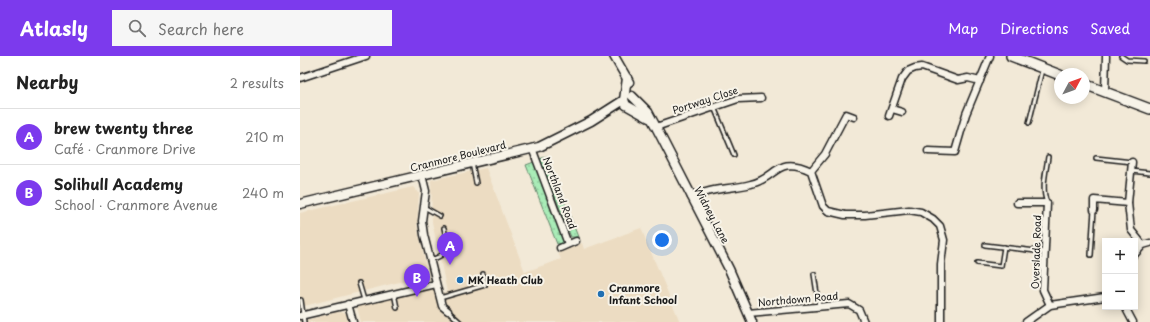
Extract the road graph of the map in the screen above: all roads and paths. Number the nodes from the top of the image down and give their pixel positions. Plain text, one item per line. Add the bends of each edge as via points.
1 (366, 56) edge
2 (614, 56) edge
3 (990, 56) edge
4 (1012, 56) edge
5 (1106, 56) edge
6 (1121, 56) edge
7 (1144, 61) dead end
8 (1043, 68) junction
9 (1054, 73) edge
10 (300, 78) edge
11 (980, 81) junction
12 (1090, 86) edge
13 (1105, 92) junction
14 (761, 98) dead end
15 (629, 101) junction
16 (713, 106) junction
17 (892, 109) junction
18 (1150, 109) edge
19 (902, 112) dead end
20 (854, 116) dead end
21 (890, 116) dead end
22 (1029, 123) dead end
23 (656, 127) junction
24 (532, 148) junction
25 (928, 151) dead end
26 (734, 155) dead end
27 (1048, 157) dead end
28 (1096, 158) dead end
29 (1132, 162) joint
30 (472, 163) junction
31 (811, 171) junction
32 (1131, 171) junction
33 (1150, 173) edge
34 (422, 175) junction
35 (476, 183) dead end
36 (691, 197) junction
37 (1128, 202) junction
38 (1017, 203) dead end
39 (1047, 203) junction
40 (300, 204) edge
41 (424, 207) junction
42 (1094, 210) joint
43 (440, 216) dead end
44 (444, 228) dead end
45 (576, 242) dead end
46 (1150, 243) edge
47 (568, 244) junction
48 (985, 245) dead end
49 (1143, 245) junction
50 (1004, 247) junction
51 (560, 248) dead end
52 (1138, 251) edge
53 (1044, 252) junction
54 (1091, 255) dead end
55 (430, 260) junction
56 (977, 262) dead end
57 (412, 268) dead end
58 (483, 274) dead end
59 (814, 274) dead end
60 (359, 283) dead end
61 (436, 284) junction
62 (418, 288) junction
63 (394, 293) junction
64 (1102, 297) edge
65 (440, 298) junction
66 (301, 300) edge
67 (364, 300) junction
68 (348, 304) junction
69 (1050, 305) junction
70 (819, 307) junction
71 (397, 308) dead end
72 (1127, 310) edge
73 (448, 311) joint
74 (748, 314) junction
75 (302, 318) edge
76 (353, 322) edge
77 (460, 322) edge
78 (752, 322) edge
79 (864, 322) edge
80 (941, 322) edge
81 (1026, 322) edge
82 (1133, 322) edge

1 - 10 street
2 - 15 street, Widney Lane via 631,88
3 - 11 street
4 - 8 main road
5 - 13 street
6 - 7 lane via 1127,60
8 - 9 main road
8 - 22 lane via 1035,91
11 - 17 street via 968,78 958,80 915,68 908,71 902,79
11 - 25 street via 966,114 955,152
12 - 13 main road
13 - 18 main road
14 - 16 street, Portway Close via 738,99
15 - 23 street, Widney Lane via 645,109
15 - 24 street, Cranmore Boulevard via 549,142
16 - 23 street, Portway Close
16 - 26 lane
17 - 19 street
17 - 21 street
20 - 31 street via 846,114 826,154
23 - 36 street, Widney Lane
24 - 30 street, Cranmore Boulevard
24 - 47 street, Northland Road
27 - 39 lane via 1044,196
28 - 29 lane
29 - 32 street
30 - 34 street, Cranmore Boulevard
30 - 35 lane
31 - 36 street via 800,166 780,167 753,184 706,190
31 - 80 street via 823,206 828,211 845,215 865,215 909,210 921,212 940,226 944,240 941,264
32 - 33 lane
32 - 37 street
34 - 40 street, Cranmore Boulevard
34 - 41 street via 426,191
36 - 74 street, Widney Lane via 729,269
37 - 42 street via 1094,200
37 - 49 street via 1130,230
38 - 39 street, Overslade Road
39 - 53 street, Overslade Road
41 - 43 lane
41 - 55 street via 422,221
42 - 54 lane
44 - 55 lane via 448,246 438,258
45 - 47 street, Northland Road
46 - 49 street
47 - 51 street, Northland Road
48 - 50 lane
49 - 52 street
50 - 53 lane
50 - 56 lane via 1001,266
53 - 69 street, Overslade Road via 1043,290
55 - 61 street
57 - 62 lane
58 - 65 lane via 485,286
59 - 70 lane
60 - 67 lane
61 - 62 street
61 - 65 street
62 - 63 street
63 - 67 street
63 - 71 lane
64 - 69 street
65 - 73 street via 442,306
66 - 75 lane
67 - 68 street
68 - 75 street
68 - 76 street
69 - 81 street
70 - 74 street, Northdown Road
70 - 79 street, Northdown Road via 853,305 859,310
72 - 82 street
73 - 77 lane
74 - 78 street, Widney Lane

